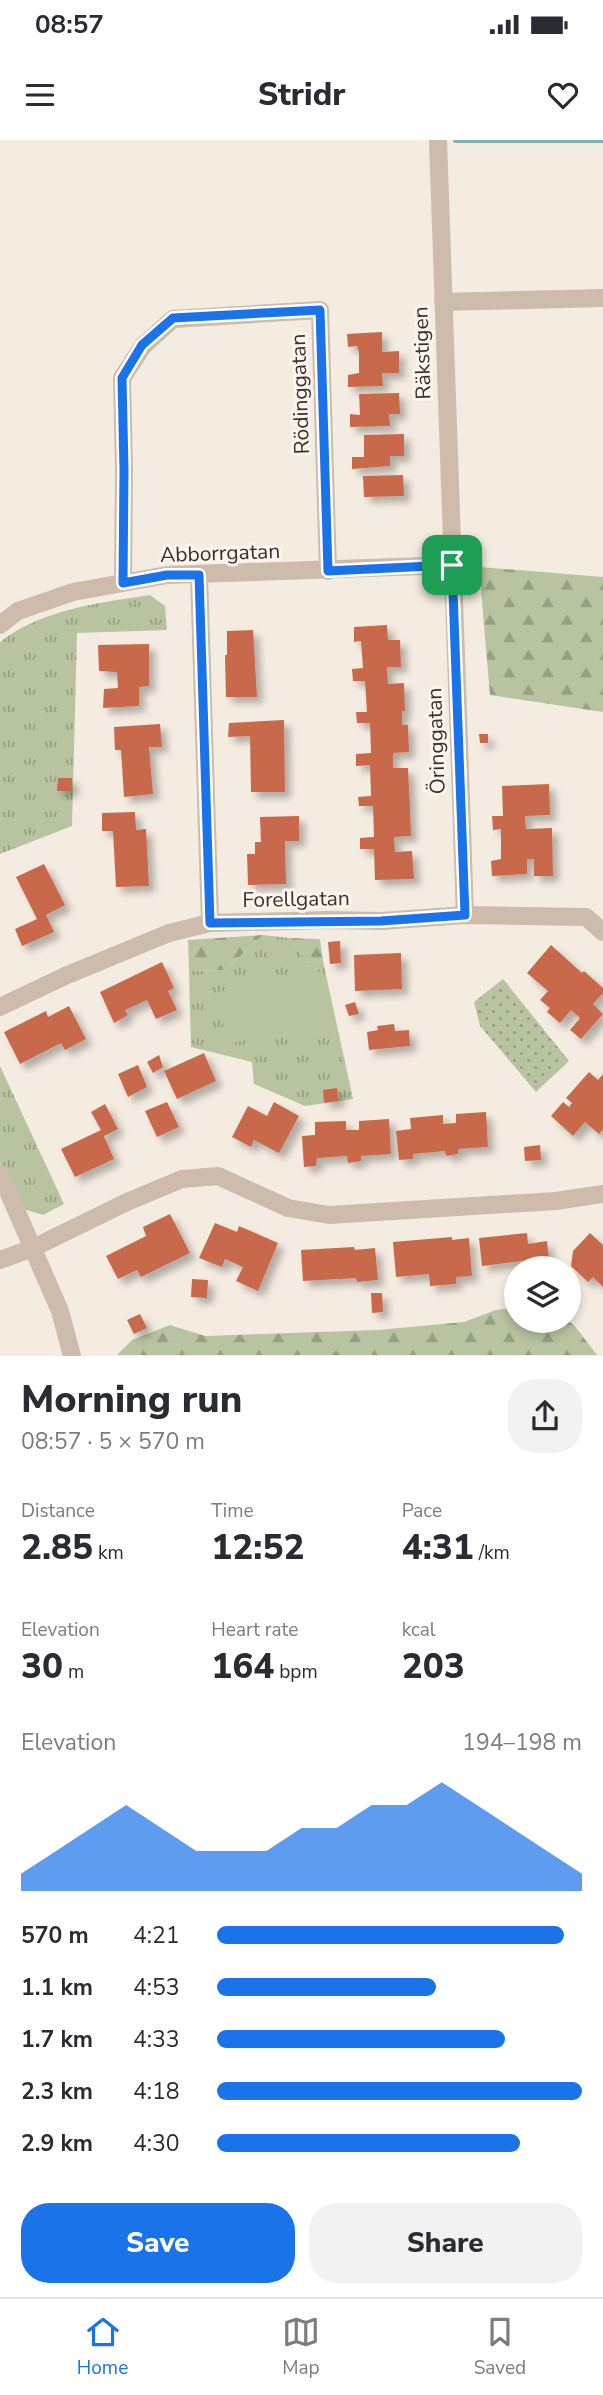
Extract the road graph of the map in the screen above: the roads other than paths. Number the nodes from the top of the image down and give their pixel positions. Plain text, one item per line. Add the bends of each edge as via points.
1 (438, 140) edge
2 (603, 298) edge
3 (443, 302) junction
4 (452, 565) junction
5 (328, 571) junction
6 (199, 575) junction
7 (123, 583) junction
8 (0, 625) edge
9 (465, 915) junction
10 (210, 923) junction
11 (603, 932) edge
12 (0, 1007) edge
13 (0, 1173) edge
14 (603, 1194) edge
15 (33, 1248) junction
16 (0, 1260) edge
17 (72, 1356) edge

1 - 3 street, Räkstigen
2 - 3 street
3 - 4 street, Räkstigen
4 - 5 street, Abborrgatan
4 - 9 street, Öringgatan
5 - 6 street, Abborrgatan
5 - 7 street, Rödinggatan via 320,310 173,318 142,345 122,378
6 - 7 street, Abborrgatan
6 - 10 street
7 - 8 street, Abborrgatan via 73,592 18,611
9 - 10 street, Forellgatan
9 - 11 street, Forellgatan via 586,917
10 - 12 street, Forellgatan via 169,933
13 - 15 street
14 - 15 street via 330,1215 288,1208 218,1176 182,1179
15 - 16 street
15 - 17 street via 60,1311

